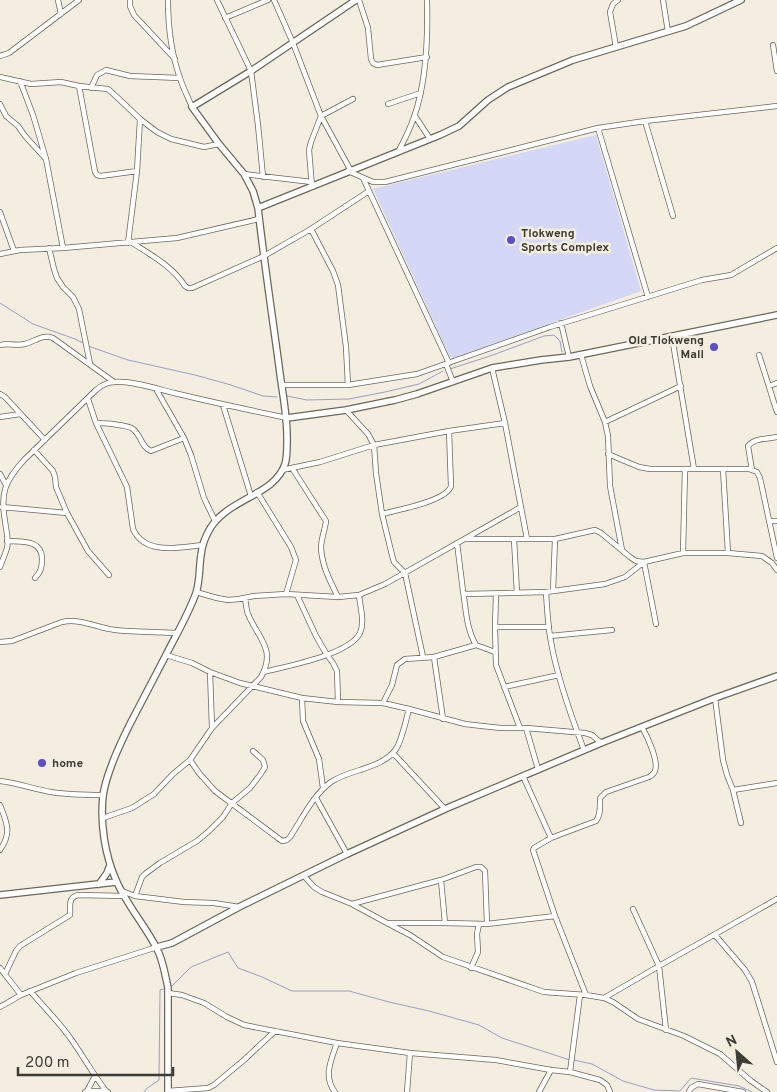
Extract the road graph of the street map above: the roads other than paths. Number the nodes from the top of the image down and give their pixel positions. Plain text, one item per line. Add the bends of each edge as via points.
1 (58, 0) edge
2 (79, 0) edge
3 (130, 0) edge
4 (168, 0) edge
5 (217, 0) edge
6 (268, 0) edge
7 (274, 0) edge
8 (357, 0) edge
9 (427, 0) edge
10 (618, 0) edge
11 (663, 0) edge
12 (741, 0) edge
13 (61, 14) junction
14 (225, 18) junction
15 (668, 32) junction
16 (293, 43) junction
17 (773, 45) dead end
18 (616, 47) junction
19 (0, 56) edge
20 (427, 57) junction
21 (175, 60) junction
22 (250, 71) junction
23 (777, 71) edge
24 (0, 77) edge
25 (180, 78) junction
26 (20, 81) junction
27 (79, 86) junction
28 (90, 88) junction
29 (420, 93) junction
30 (353, 99) dead end
31 (0, 104) edge
32 (388, 104) dead end
33 (777, 106) edge
34 (192, 107) junction
35 (321, 116) junction
36 (415, 116) junction
37 (140, 120) junction
38 (645, 121) junction
39 (598, 128) junction
40 (430, 139) junction
41 (219, 144) junction
42 (398, 152) junction
43 (46, 159) junction
44 (137, 171) junction
45 (350, 171) junction
46 (244, 174) junction
47 (263, 177) junction
48 (363, 178) junction
49 (312, 185) junction
50 (369, 191) junction
51 (258, 208) junction
52 (0, 212) edge
53 (673, 216) dead end
54 (259, 219) junction
55 (311, 229) junction
56 (129, 242) junction
57 (49, 248) junction
58 (63, 248) junction
59 (777, 248) edge
60 (14, 251) junction
61 (0, 254) edge
62 (264, 256) junction
63 (648, 297) junction
64 (777, 315) edge
65 (561, 324) junction
66 (672, 337) junction
67 (0, 345) edge
68 (581, 355) junction
69 (760, 355) dead end
70 (569, 357) junction
71 (447, 363) junction
72 (90, 364) junction
73 (492, 368) junction
74 (114, 382) junction
75 (453, 382) junction
76 (777, 383) edge
77 (282, 385) junction
78 (348, 385) junction
79 (681, 386) junction
80 (769, 386) junction
81 (156, 389) junction
82 (0, 394) edge
83 (88, 399) junction
84 (223, 405) junction
85 (346, 410) junction
86 (777, 412) edge
87 (20, 414) junction
88 (0, 416) edge
89 (287, 418) junction
90 (96, 422) junction
91 (605, 422) junction
92 (506, 423) junction
93 (449, 431) junction
94 (777, 437) edge
95 (184, 438) junction
96 (45, 440) junction
97 (374, 445) junction
98 (34, 450) junction
99 (608, 454) junction
100 (292, 468) junction
101 (684, 469) junction
102 (694, 469) junction
103 (282, 470) junction
104 (722, 470) junction
105 (752, 470) junction
106 (0, 474) edge
107 (6, 485) junction
108 (257, 492) junction
109 (251, 496) junction
110 (521, 507) junction
111 (2, 512) edge
112 (67, 513) junction
113 (382, 514) junction
114 (769, 521) junction
115 (777, 521) edge
116 (215, 522) junction
117 (555, 538) junction
118 (464, 539) junction
119 (514, 539) junction
120 (527, 539) junction
121 (7, 541) junction
122 (457, 543) junction
123 (203, 544) junction
124 (622, 550) junction
125 (728, 552) junction
126 (683, 553) junction
127 (777, 558) edge
128 (644, 562) junction
129 (0, 567) edge
130 (777, 570) edge
131 (406, 572) junction
132 (109, 575) dead end
133 (35, 578) dead end
134 (553, 591) junction
135 (196, 592) junction
136 (546, 592) junction
137 (517, 593) junction
138 (286, 594) junction
139 (464, 594) junction
140 (496, 594) junction
141 (359, 595) junction
142 (298, 596) junction
143 (338, 597) junction
144 (245, 598) junction
145 (656, 624) dead end
146 (495, 627) junction
147 (549, 627) junction
148 (612, 630) dead end
149 (178, 633) junction
150 (550, 636) junction
151 (0, 642) edge
152 (476, 645) junction
153 (495, 652) junction
154 (166, 655) junction
155 (327, 656) junction
156 (434, 656) junction
157 (423, 657) junction
158 (210, 672) junction
159 (264, 672) junction
160 (559, 675) junction
161 (777, 676) edge
162 (253, 686) junction
163 (504, 687) junction
164 (302, 698) junction
165 (715, 698) junction
166 (338, 702) junction
167 (383, 703) junction
168 (409, 709) junction
169 (443, 719) junction
170 (642, 727) junction
171 (212, 728) junction
172 (523, 728) junction
173 (577, 732) junction
174 (601, 743) junction
175 (584, 750) junction
176 (253, 751) dead end
177 (393, 753) junction
178 (190, 760) junction
179 (538, 769) junction
180 (523, 776) junction
181 (0, 781) edge
182 (777, 783) edge
183 (323, 788) junction
184 (733, 790) junction
185 (103, 795) junction
186 (316, 798) junction
187 (232, 803) junction
188 (0, 805) edge
189 (445, 809) junction
190 (103, 818) junction
191 (741, 823) dead end
192 (551, 838) junction
193 (0, 850) edge
194 (347, 854) junction
195 (110, 865) junction
196 (304, 876) junction
197 (441, 880) junction
198 (116, 882) junction
199 (99, 884) junction
200 (123, 894) junction
201 (0, 895) edge
202 (136, 896) junction
203 (777, 899) edge
204 (352, 904) junction
205 (239, 907) junction
206 (633, 909) dead end
207 (555, 916) junction
208 (387, 923) junction
209 (445, 923) junction
210 (479, 924) junction
211 (487, 924) junction
212 (715, 935) junction
213 (157, 947) junction
214 (659, 966) junction
215 (0, 968) edge
216 (471, 968) junction
217 (5, 974) junction
218 (30, 992) junction
219 (168, 993) junction
220 (21, 995) junction
221 (583, 995) junction
222 (604, 998) junction
223 (0, 1006) edge
224 (666, 1030) junction
225 (275, 1031) junction
226 (336, 1043) junction
227 (410, 1053) junction
228 (777, 1062) edge
229 (551, 1070) junction
230 (570, 1072) junction
231 (95, 1076) junction
232 (86, 1091) edge
233 (107, 1091) edge
234 (168, 1091) edge
235 (765, 1091) edge
236 (335, 1092) edge
237 (407, 1092) edge
238 (539, 1092) edge
239 (610, 1092) edge
240 (689, 1092) edge
241 (743, 1092) edge

1 - 13 street
2 - 13 street
3 - 21 street via 134,15
4 - 21 street
5 - 14 street
6 - 14 street
7 - 16 street
8 - 16 street
8 - 20 street via 368,28 373,63
9 - 20 street
10 - 18 street via 610,12
11 - 15 street
12 - 15 street
13 - 19 street via 9,53
14 - 22 street
15 - 18 street
16 - 22 street
16 - 35 street
17 - 23 street
18 - 40 street via 573,60 508,87 459,126
20 - 29 street
21 - 25 street
22 - 34 street
22 - 47 street
24 - 26 street
25 - 28 street via 130,76 108,70 103,71
25 - 34 street
26 - 27 street
26 - 43 street via 34,115
27 - 28 street
27 - 44 street via 97,175
28 - 37 street via 112,91
29 - 32 street
29 - 36 street
30 - 35 street
31 - 43 street via 6,116
33 - 38 street
34 - 41 street
35 - 45 street
35 - 49 street via 309,150
36 - 40 street
36 - 42 street
37 - 41 street via 171,139 204,147
37 - 44 street
38 - 39 street
38 - 53 street
39 - 48 street via 385,182
39 - 63 street
40 - 42 street
41 - 46 street
42 - 45 street
43 - 58 street
44 - 56 street
45 - 48 street
45 - 49 street
46 - 47 street
46 - 51 street
47 - 49 street
48 - 50 street
49 - 51 street
50 - 55 street
50 - 71 street
51 - 54 street
52 - 60 street
54 - 56 street via 177,238
54 - 62 street
55 - 62 street
55 - 78 street via 338,285
56 - 58 street
56 - 62 street via 172,269 188,288
57 - 58 street
57 - 60 street
57 - 72 street via 57,278 79,309
59 - 63 street via 731,276 702,280
60 - 61 street
62 - 77 street
63 - 65 street
64 - 66 street
65 - 70 street
65 - 71 street
66 - 68 street
66 - 79 street
67 - 72 street via 26,344 48,336
68 - 70 street
68 - 91 street
69 - 80 street
70 - 73 street
71 - 75 street
71 - 78 street via 417,374
72 - 74 street
73 - 75 street
73 - 92 street
74 - 81 street
74 - 83 street via 101,386
75 - 85 street via 395,400
76 - 80 street
77 - 78 street
77 - 89 street
79 - 91 street
79 - 102 street
80 - 86 street
81 - 84 street
81 - 95 street
82 - 87 street
83 - 90 street
83 - 96 street
84 - 89 street
84 - 109 street
85 - 89 street
85 - 97 street
87 - 88 street
87 - 96 street
89 - 103 street via 287,454
90 - 95 street via 131,427 151,451
90 - 123 street via 127,487 135,534 157,548
91 - 99 street
92 - 93 street
92 - 110 street
93 - 97 street
93 - 113 street via 450,489 420,504
94 - 105 street via 749,444
95 - 116 street
96 - 98 street
97 - 100 street
97 - 113 street
98 - 107 street
98 - 112 street via 53,471
99 - 101 street via 650,470
99 - 124 street via 610,486
100 - 103 street
100 - 143 street via 326,521 321,547 323,562
101 - 102 street
101 - 126 street
102 - 104 street
103 - 108 street via 278,478
104 - 105 street
104 - 125 street
105 - 114 street via 759,475
106 - 107 street
107 - 111 street
108 - 109 street
108 - 138 street via 295,556
109 - 116 street via 228,509
110 - 118 street
110 - 120 street
111 - 112 street
111 - 121 street
112 - 132 street via 88,551
113 - 131 street via 394,562
114 - 115 street
114 - 127 street
116 - 123 street
117 - 120 street
117 - 124 street via 595,530
117 - 134 street
118 - 119 street
118 - 122 street
119 - 120 street
119 - 137 street
121 - 129 street
121 - 133 street via 32,543 39,548 42,566
122 - 131 street
122 - 139 street
123 - 135 street
124 - 128 street via 630,558
125 - 126 street
125 - 130 street via 762,556
126 - 128 street
128 - 134 street via 620,580
128 - 145 street
131 - 141 street
131 - 157 street
134 - 136 street
135 - 144 street via 228,600
135 - 149 street
136 - 137 street
136 - 147 street
137 - 140 street
138 - 142 street
138 - 144 street
139 - 140 street
139 - 152 street via 469,629
140 - 146 street
141 - 143 street
141 - 155 street via 362,625 356,640
142 - 143 street
142 - 155 street
144 - 159 street via 248,614 266,648
146 - 147 street
146 - 153 street
147 - 150 street
148 - 150 street
149 - 151 street via 114,630 69,620 12,641
149 - 154 street
150 - 160 street
152 - 153 street
152 - 156 street
153 - 163 street
154 - 158 street
154 - 185 street via 123,738
155 - 159 street
155 - 166 street via 337,670
156 - 157 street
156 - 169 street
157 - 167 street via 399,663
158 - 162 street
158 - 171 street
159 - 162 street
160 - 163 street
160 - 173 street
161 - 165 street
162 - 164 street
162 - 171 street
163 - 172 street
164 - 166 street
164 - 183 street via 303,721 319,759
165 - 170 street
165 - 184 street via 723,760
166 - 167 street
167 - 168 street
168 - 169 street
168 - 177 street
169 - 172 street via 482,726
170 - 174 street
170 - 192 street via 654,754 656,769 653,774 606,792 600,798 600,814 596,821
171 - 178 street
172 - 173 street
172 - 179 street
173 - 174 street via 592,735
173 - 175 street
174 - 175 street
175 - 179 street
176 - 187 street via 263,760 264,767 250,788
177 - 183 street
177 - 189 street
178 - 187 street via 215,791
178 - 190 street via 154,794 132,808
179 - 180 street
180 - 189 street
180 - 192 street
181 - 185 street via 73,795
182 - 184 street
183 - 186 street
184 - 191 street
185 - 190 street
186 - 187 street via 284,842
186 - 194 street
187 - 202 street via 224,817 197,842 145,874
188 - 193 street via 8,828
189 - 194 street
190 - 195 street
192 - 207 street via 534,848 533,852
194 - 196 street
195 - 198 street
195 - 199 street
196 - 204 street via 322,892
196 - 205 street
197 - 204 street
197 - 209 street
197 - 211 street via 482,867 485,870
198 - 199 street
198 - 200 street
199 - 201 street
200 - 202 street
200 - 213 street
200 - 217 street via 73,896 69,901 70,915 20,946
202 - 205 street
203 - 212 street
204 - 208 street
205 - 213 street via 172,943
206 - 214 street
207 - 211 street
207 - 221 street
208 - 209 street
208 - 216 street via 443,958
209 - 210 street
210 - 211 street
210 - 216 street via 478,952
212 - 214 street
212 - 228 street via 752,982
213 - 218 street via 76,973
213 - 219 street
214 - 222 street
214 - 224 street
215 - 217 street
216 - 221 street via 544,992
217 - 220 street
218 - 220 street
218 - 231 street via 69,1037
219 - 225 street via 204,1003 244,1025
219 - 234 street
220 - 223 street
221 - 222 street
221 - 230 street
222 - 224 street via 638,1019
224 - 235 street via 720,1054
225 - 226 street
225 - 234 street via 214,1085
226 - 227 street
226 - 236 street via 328,1073
227 - 229 street via 496,1060
227 - 237 street
229 - 230 street
229 - 238 street
230 - 239 street via 600,1080 607,1084
231 - 232 street
231 - 233 street
232 - 233 street
240 - 241 street via 698,1084

